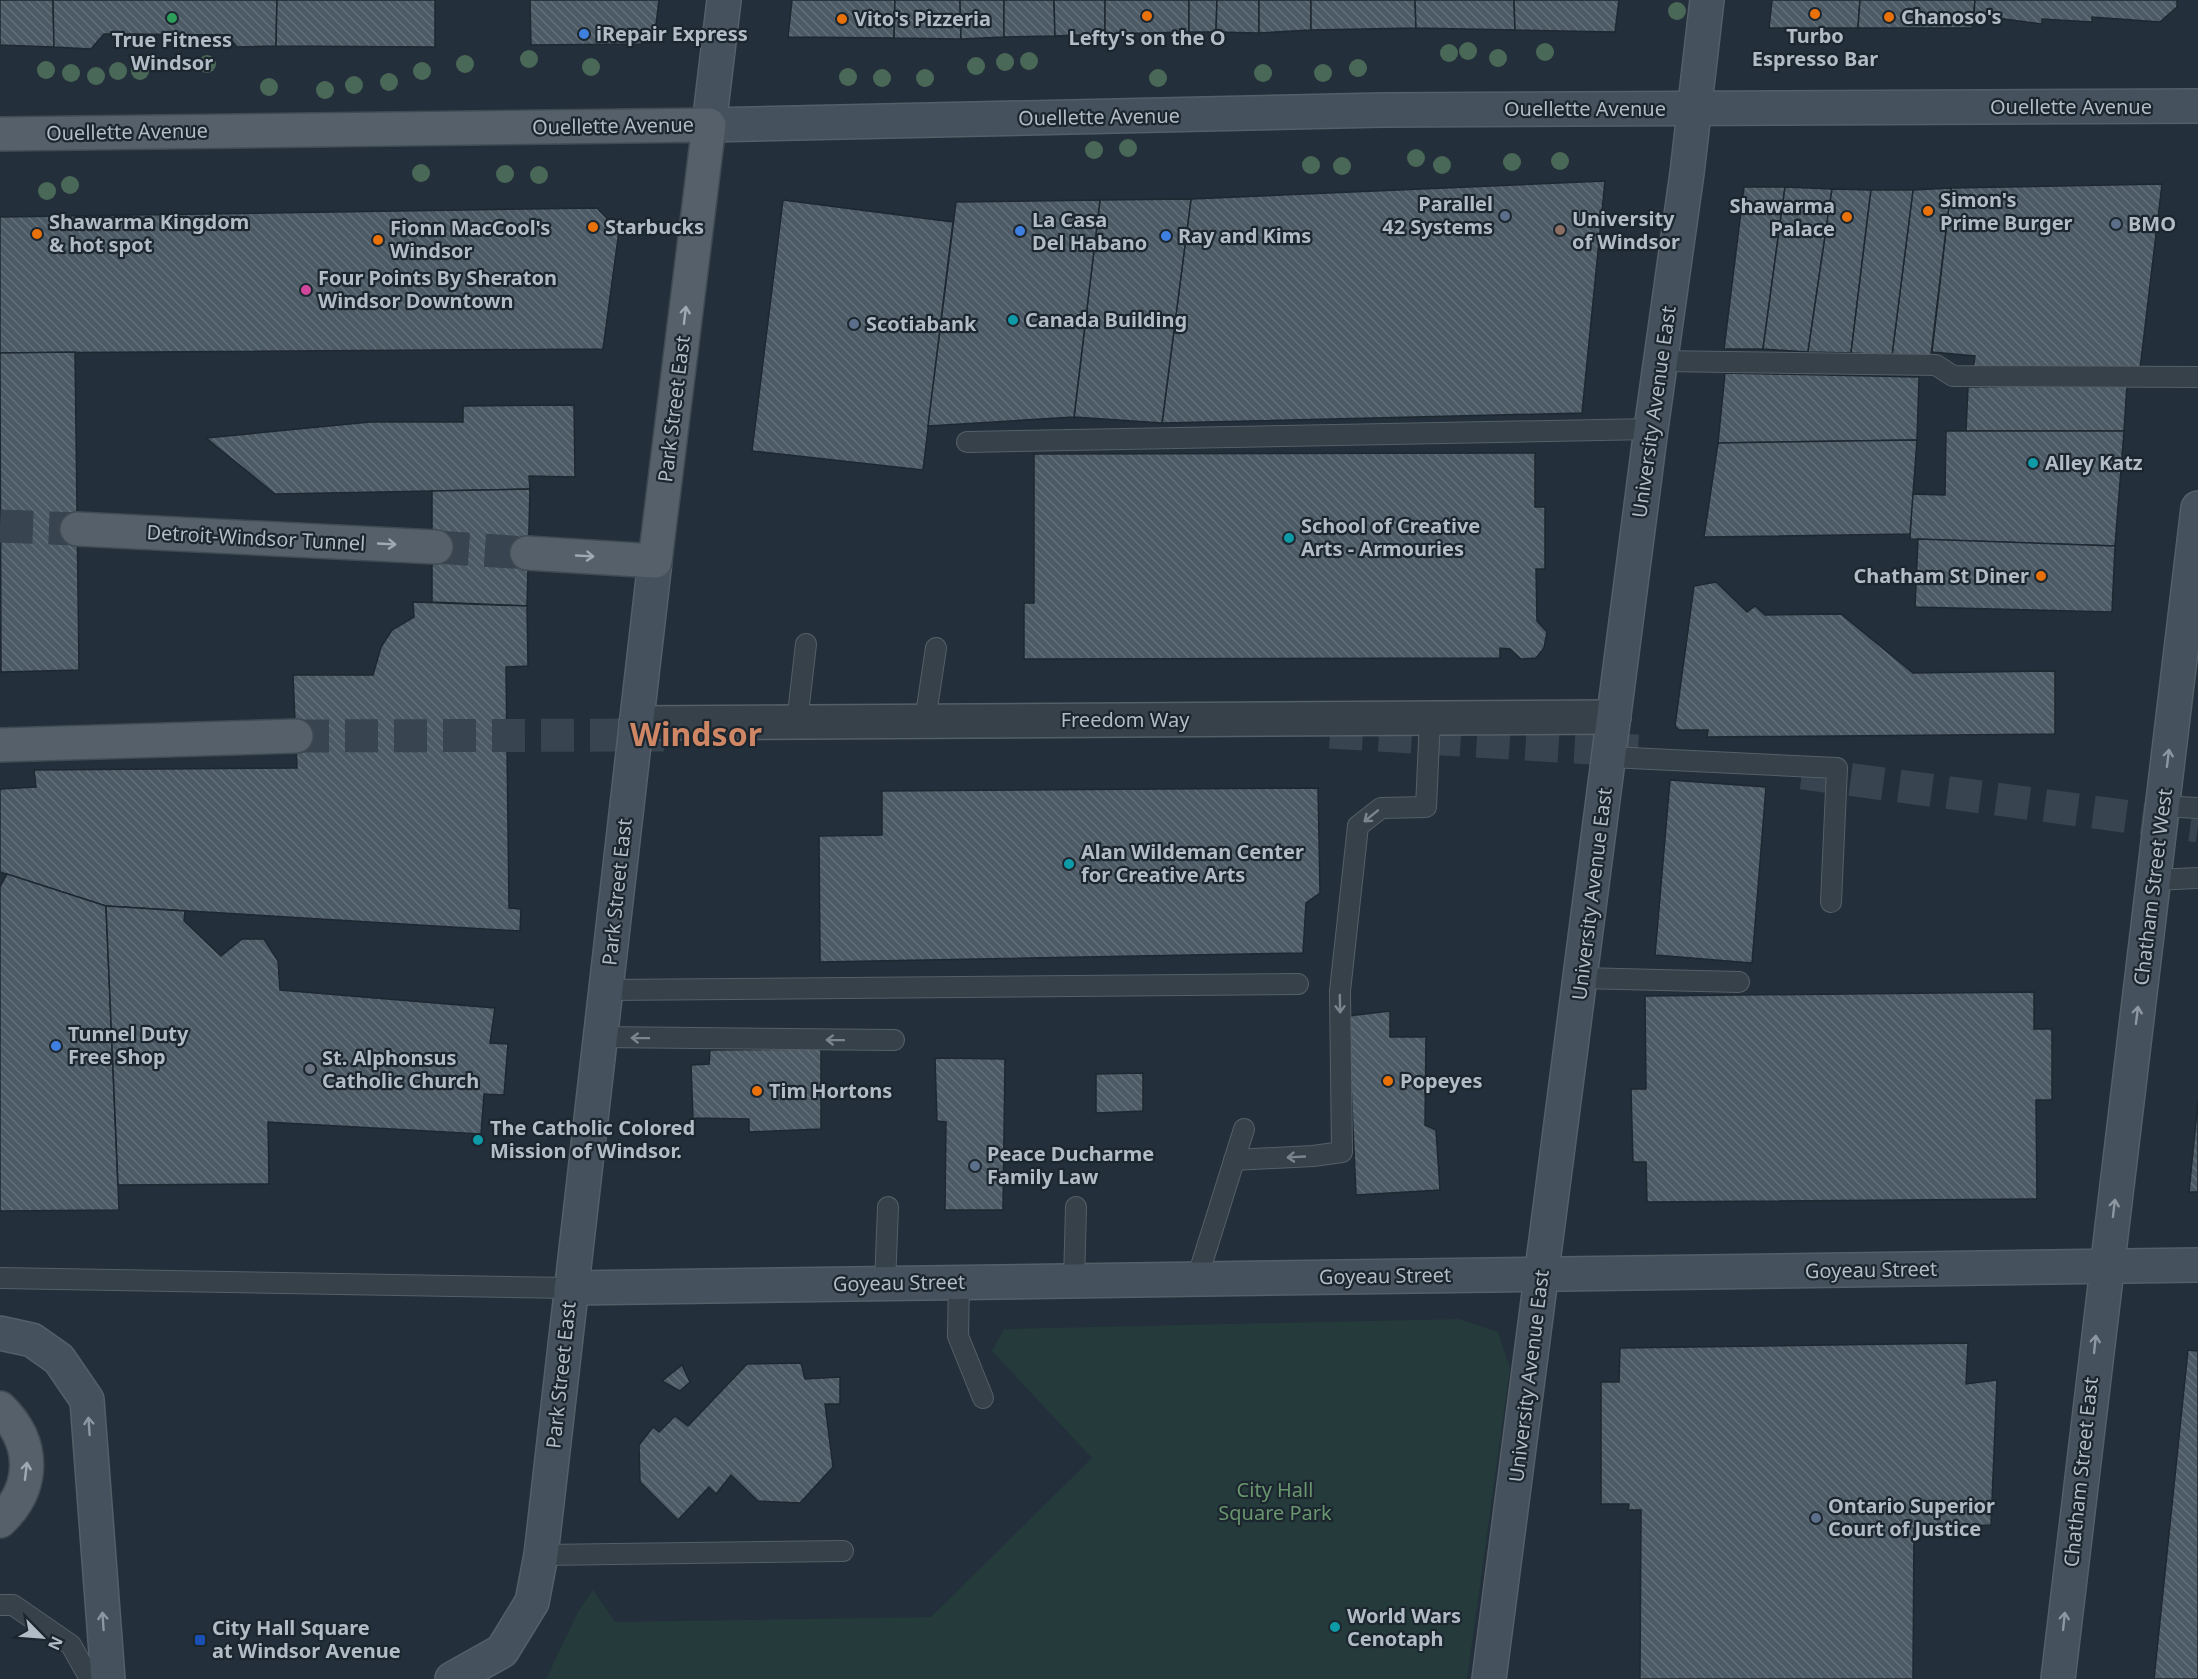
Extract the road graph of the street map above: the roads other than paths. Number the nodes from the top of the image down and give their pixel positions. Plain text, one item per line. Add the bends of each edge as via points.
1 (724, 0) edge
2 (1707, 0) edge
3 (2198, 106) edge
4 (1694, 109) junction
5 (709, 125) junction
6 (0, 134) edge
7 (1660, 360) junction
8 (2198, 376) edge
9 (1651, 429) junction
10 (967, 442) dead end
11 (2198, 508) edge
12 (77, 529) tunnel mouth
13 (436, 547) tunnel mouth
14 (527, 553) tunnel mouth
15 (655, 561) junction
16 (806, 644) dead end
17 (936, 648) dead end
18 (1614, 717) junction
19 (1430, 718) junction
20 (797, 722) junction
21 (925, 722) junction
22 (636, 723) junction
23 (296, 736) tunnel mouth
24 (0, 745) edge
25 (1610, 757) junction
26 (2163, 806) junction
27 (2198, 808) edge
28 (2198, 878) edge
29 (2153, 880) junction
30 (1831, 902) dead end
31 (1581, 978) junction
32 (1739, 982) dead end
33 (1298, 984) dead end
34 (606, 990) junction
35 (601, 1037) junction
36 (894, 1040) dead end
37 (1244, 1129) dead end
38 (1234, 1160) junction
39 (888, 1207) dead end
40 (1076, 1207) dead end
41 (2198, 1265) edge
42 (2106, 1266) junction
43 (1542, 1274) junction
44 (0, 1278) edge
45 (1197, 1279) junction
46 (1074, 1280) junction
47 (959, 1282) junction
48 (885, 1284) junction
49 (571, 1288) junction
50 (0, 1333) edge
51 (983, 1398) dead end
52 (0, 1408) edge
53 (0, 1521) edge
54 (843, 1551) dead end
55 (541, 1555) junction
56 (0, 1605) edge
57 (90, 1679) edge
58 (108, 1679) edge
59 (452, 1679) edge
60 (1489, 1679) edge
61 (2058, 1679) edge

1 - 5 street
2 - 4 street, University Avenue East
3 - 4 street, Ouellette Avenue
4 - 5 street, Ouellette Avenue via 1383,110
4 - 7 street, University Avenue East
5 - 6 main road, Ouellette Avenue
15 -> 5 main road, Park Street East
7 - 8 lane via 1936,365 1953,376
7 - 9 street, University Avenue East
9 - 10 lane
9 - 18 street, University Avenue East
26 -> 11 street, Chatham Street West
12 -> 13 main road, Detroit-Windsor Tunnel
14 -> 15 main road
15 - 22 street, Park Street East
16 - 20 lane
17 - 21 lane
18 - 19 street, Freedom Way
18 - 25 street, University Avenue East
19 - 21 street, Freedom Way
19 -> 38 lane via 1426,807 1380,808 1358,826 1340,991 1342,1152
20 - 21 street, Freedom Way
20 - 22 street, Freedom Way
22 - 34 street, Park Street East
23 - 24 main road
25 - 30 lane via 1837,768
25 - 31 street, University Avenue East
26 - 27 lane
26 - 29 street, Chatham Street West
28 - 29 lane
42 -> 29 street, Chatham Street West
31 - 32 lane
31 - 43 street, University Avenue East
33 - 34 lane
34 - 35 street, Park Street East
36 -> 35 lane
35 - 49 street, Park Street East
37 - 38 lane
38 - 45 lane
39 - 48 lane
40 - 46 lane
41 - 42 street, Goyeau Street
42 - 43 street, Goyeau Street
61 -> 42 street, Chatham Street East
43 - 45 street, Goyeau Street
43 - 60 street, University Avenue East
44 - 49 lane
45 - 46 street, Goyeau Street
46 - 47 street, Goyeau Street
47 - 48 street, Goyeau Street
47 - 51 lane via 958,1336
48 - 49 street, Goyeau Street
49 - 55 street, Park Street East
58 -> 50 street via 87,1400 59,1359 32,1340
53 -> 52 main road via 13,1509 28,1467 20,1433
54 - 55 lane
55 - 59 street, Park Street East via 532,1602 502,1651
56 - 57 lane via 13,1605 71,1645

